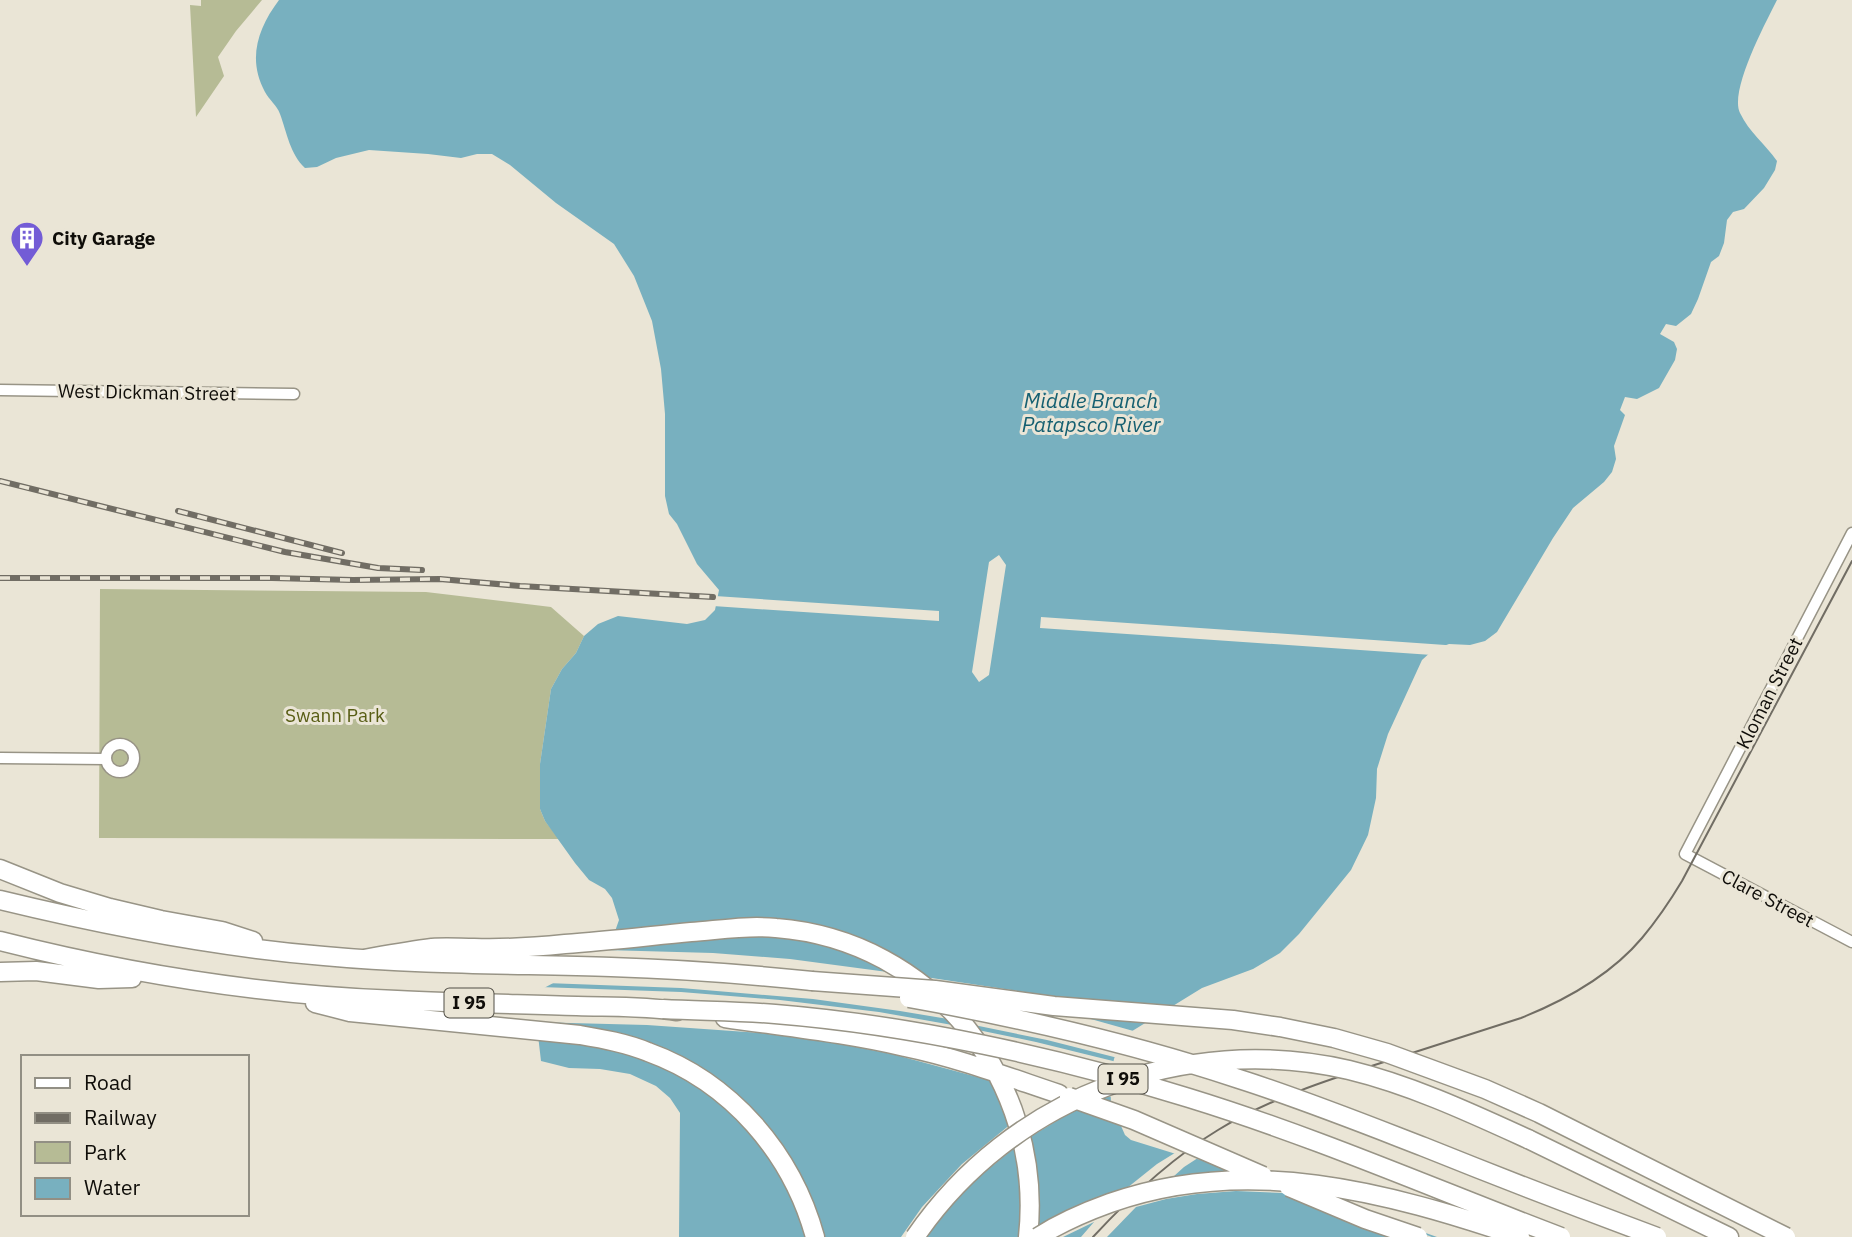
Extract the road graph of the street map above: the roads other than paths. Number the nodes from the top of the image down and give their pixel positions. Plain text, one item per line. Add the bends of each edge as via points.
1 (0, 390) edge
2 (294, 394) dead end
3 (1852, 533) edge
4 (0, 758) edge
5 (106, 759) dead end
6 (1685, 854) joint
7 (0, 869) edge
8 (0, 900) edge
9 (0, 941) edge
10 (1852, 942) edge
11 (289, 953) junction
12 (364, 959) junction
13 (0, 972) edge
14 (171, 978) junction
15 (812, 981) junction
16 (275, 991) junction
17 (663, 1009) junction
18 (815, 1237) edge
19 (915, 1237) edge
20 (1028, 1237) edge
21 (1038, 1237) edge
22 (1418, 1237) edge
23 (1520, 1237) edge
24 (1561, 1237) edge
25 (1657, 1237) edge
26 (1729, 1237) edge
27 (1786, 1237) edge

1 - 2 street, West Dickman Street
3 - 6 street, Kloman Street
4 - 5 street
6 - 10 street, Clare Street
7 - 11 highway via 85,901 222,931
8 - 11 highway, I 95 via 139,932
9 - 14 highway, I 95
11 - 12 highway, I 95
12 - 15 highway, I 95 via 693,971
12 - 20 highway, bridge via 434,948 548,946 741,927 810,932 860,948 936,996 991,1062 1014,1113 1025,1153 1030,1190
13 - 14 highway via 52,972 99,979
14 - 16 highway, I 95
15 - 25 highway, I 95, bridge via 1041,1024 1228,1075
15 - 27 highway, bridge via 1233,1020 1334,1038 1485,1089
16 - 17 highway, I 95
16 - 18 highway via 350,1012 596,1038 686,1068 716,1088 758,1127 795,1183
17 - 22 highway, bridge via 830,1032 954,1059 1134,1120 1365,1219
17 - 24 highway, I 95, bridge via 775,1014 890,1029 1118,1077 1260,1121
19 - 26 highway, bridge via 945,1197 988,1155 1078,1097 1188,1064 1258,1059 1347,1070 1442,1102
21 - 23 highway, bridge via 1072,1218 1146,1192 1195,1182 1250,1179 1363,1193

